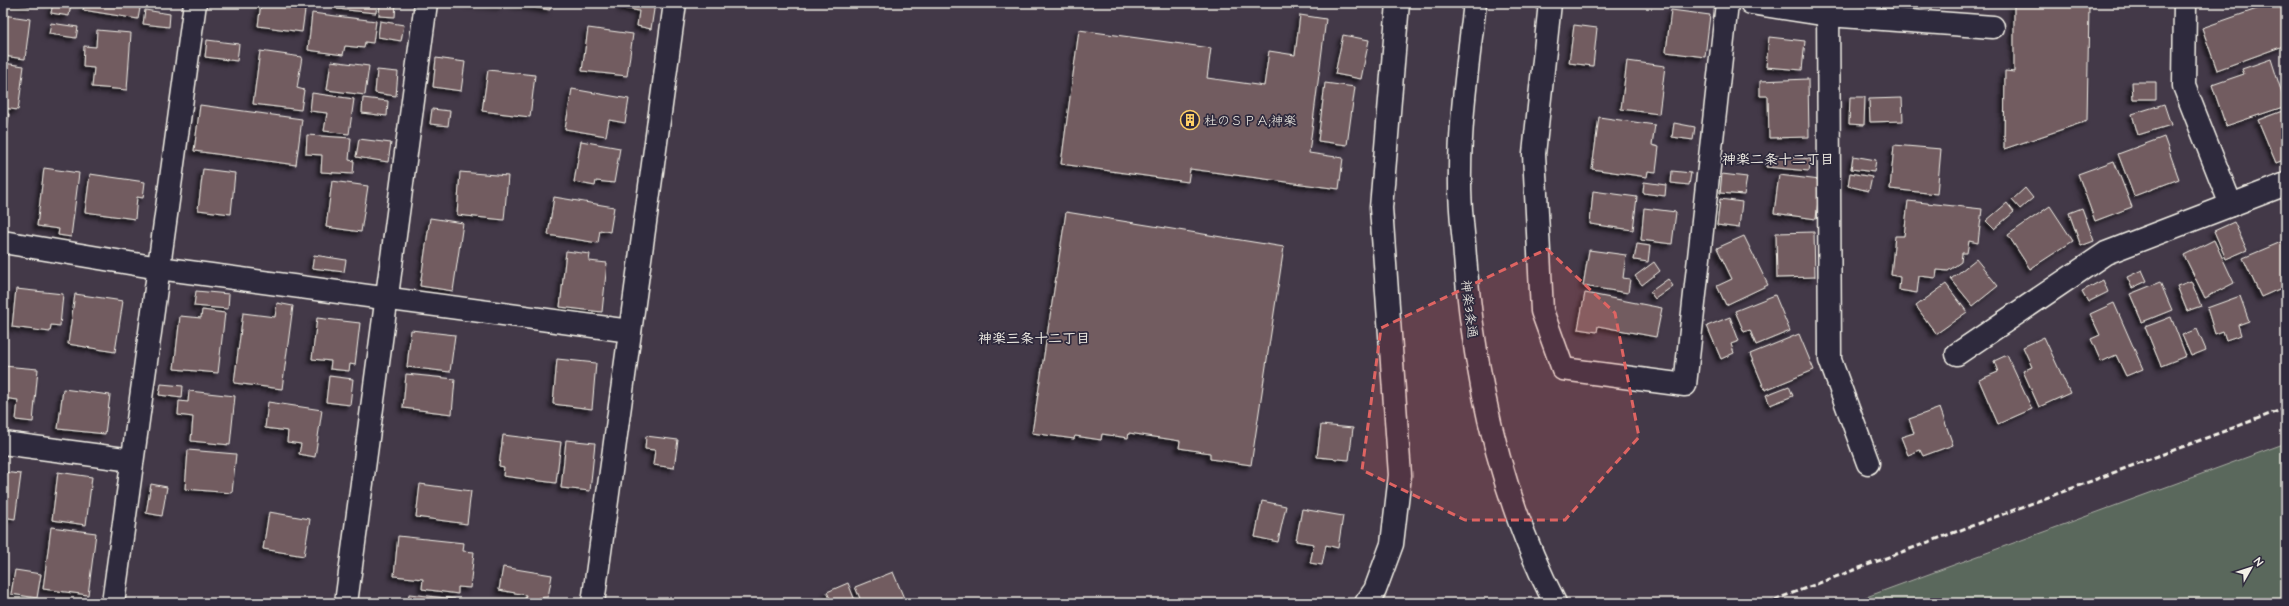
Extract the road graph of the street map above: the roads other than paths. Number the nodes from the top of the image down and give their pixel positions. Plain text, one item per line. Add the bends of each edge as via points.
1 (195, 3) edge
2 (426, 3) edge
3 (675, 3) edge
4 (1398, 3) edge
5 (1475, 3) edge
6 (1550, 3) edge
7 (1727, 3) edge
8 (1751, 3) edge
9 (2185, 3) edge
10 (1828, 9) edge
11 (1993, 27) dead end
12 (2286, 184) edge
13 (2231, 205) junction
14 (3, 242) edge
15 (159, 268) junction
16 (386, 298) junction
17 (630, 331) junction
18 (1957, 354) dead end
19 (3, 443) edge
20 (132, 460) junction
21 (1868, 463) dead end
22 (114, 603) edge
23 (346, 603) edge
24 (593, 603) edge
25 (1366, 603) edge
26 (1555, 603) edge

1 - 15 street
2 - 16 street
3 - 17 street
4 - 25 street via 1381,208 1400,475 1392,544 1375,590
5 - 26 street, 神楽3条通 via 1465,92 1460,184 1467,290 1482,396 1514,506
6 - 7 street via 1534,154 1542,311 1562,369 1685,385
8 - 10 street
9 - 13 street via 2184,86
10 - 11 street
10 - 21 street via 1830,360
12 - 13 street
13 - 18 street via 2106,253
14 - 15 street
15 - 16 street
15 - 20 street
16 - 17 street
16 - 23 street
17 - 24 street
19 - 20 street
20 - 22 street

